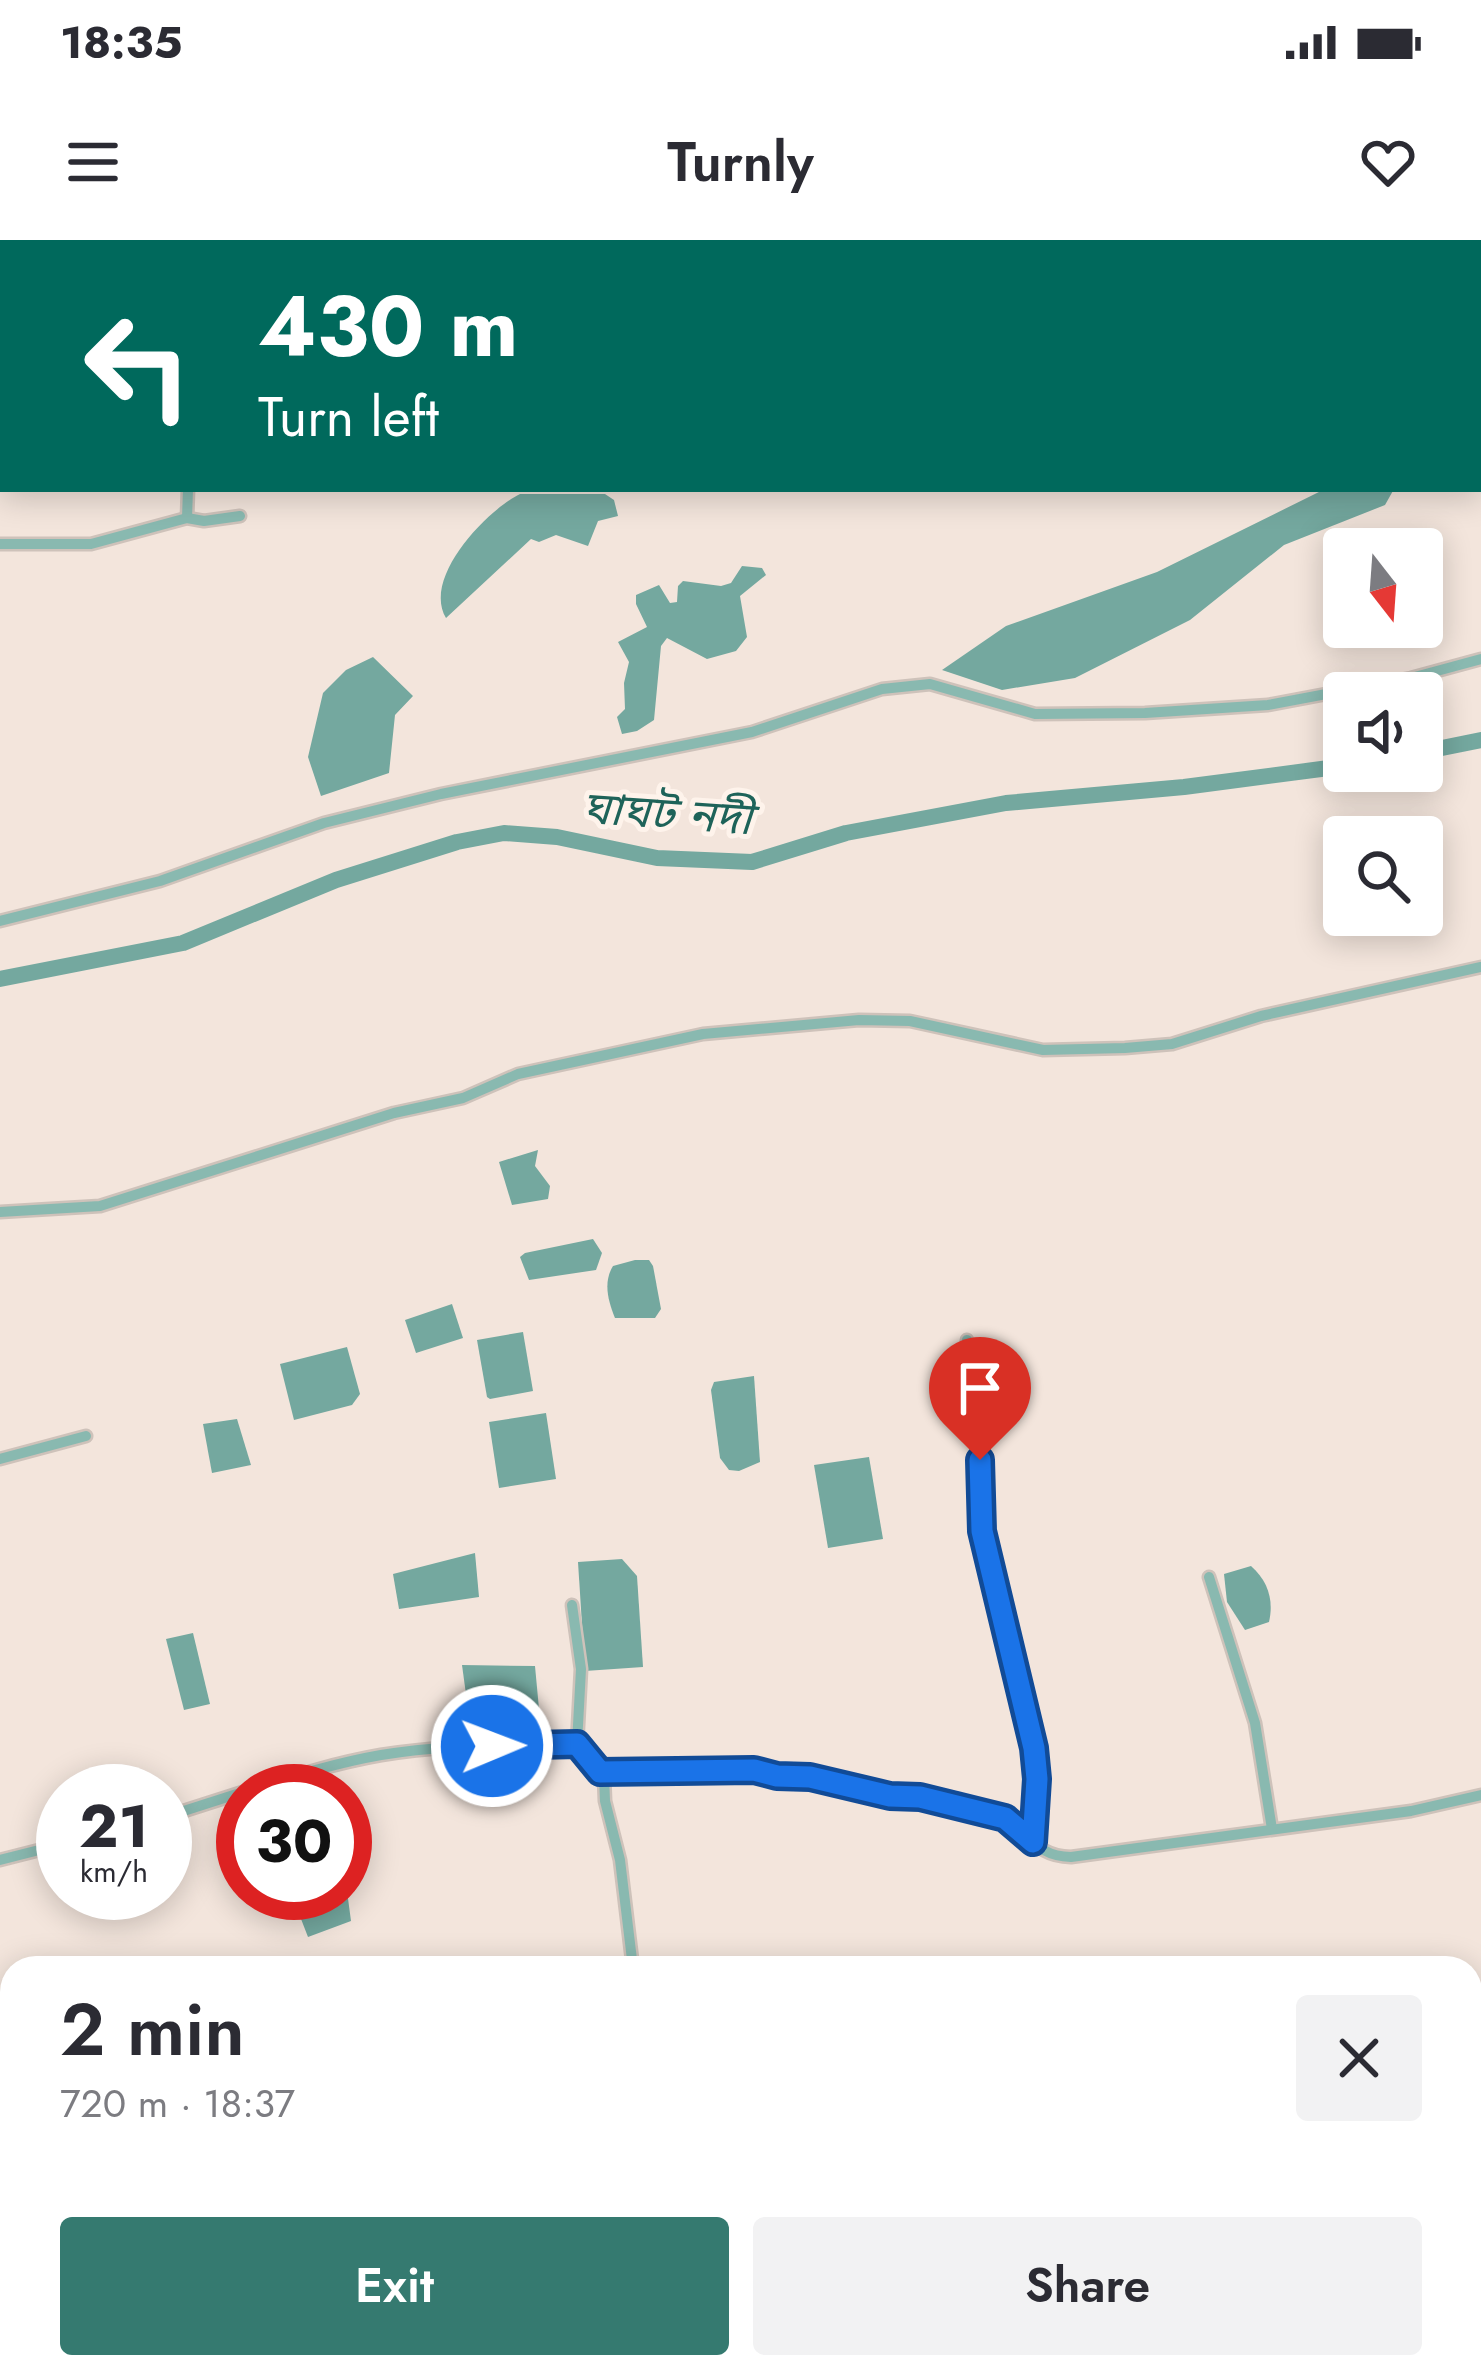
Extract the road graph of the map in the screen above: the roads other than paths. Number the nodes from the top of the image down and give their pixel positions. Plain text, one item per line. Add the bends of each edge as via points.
1 (188, 492) edge
2 (240, 515) dead end
3 (187, 518) junction
4 (0, 544) edge
5 (1481, 659) edge
6 (0, 922) edge
7 (1481, 967) edge
8 (0, 1212) edge
9 (968, 1340) dead end
10 (86, 1436) dead end
11 (0, 1459) edge
12 (1209, 1577) dead end
13 (572, 1605) dead end
14 (577, 1744) junction
15 (336, 1764) edge
16 (600, 1772) junction
17 (1481, 1796) edge
18 (1272, 1829) junction
19 (1033, 1842) junction
20 (36, 1851) edge
21 (0, 1860) edge
22 (632, 1956) edge

1 - 3 street
2 - 3 street
3 - 4 street via 91,544
5 - 6 street via 1268,705 1145,713 1035,714 930,684 882,688 752,732 324,823 160,881
7 - 8 street via 1172,1044 1043,1050 876,1020 703,1034 518,1074 463,1098 100,1206
9 - 19 street via 982,1531 1034,1748
10 - 11 street
12 - 18 street via 1255,1723
13 - 14 street via 581,1669
14 - 15 street via 450,1747
14 - 16 street
16 - 19 street via 810,1777 1005,1818
16 - 22 street
17 - 18 street
18 - 19 street via 1072,1857 1053,1857
20 - 21 street

